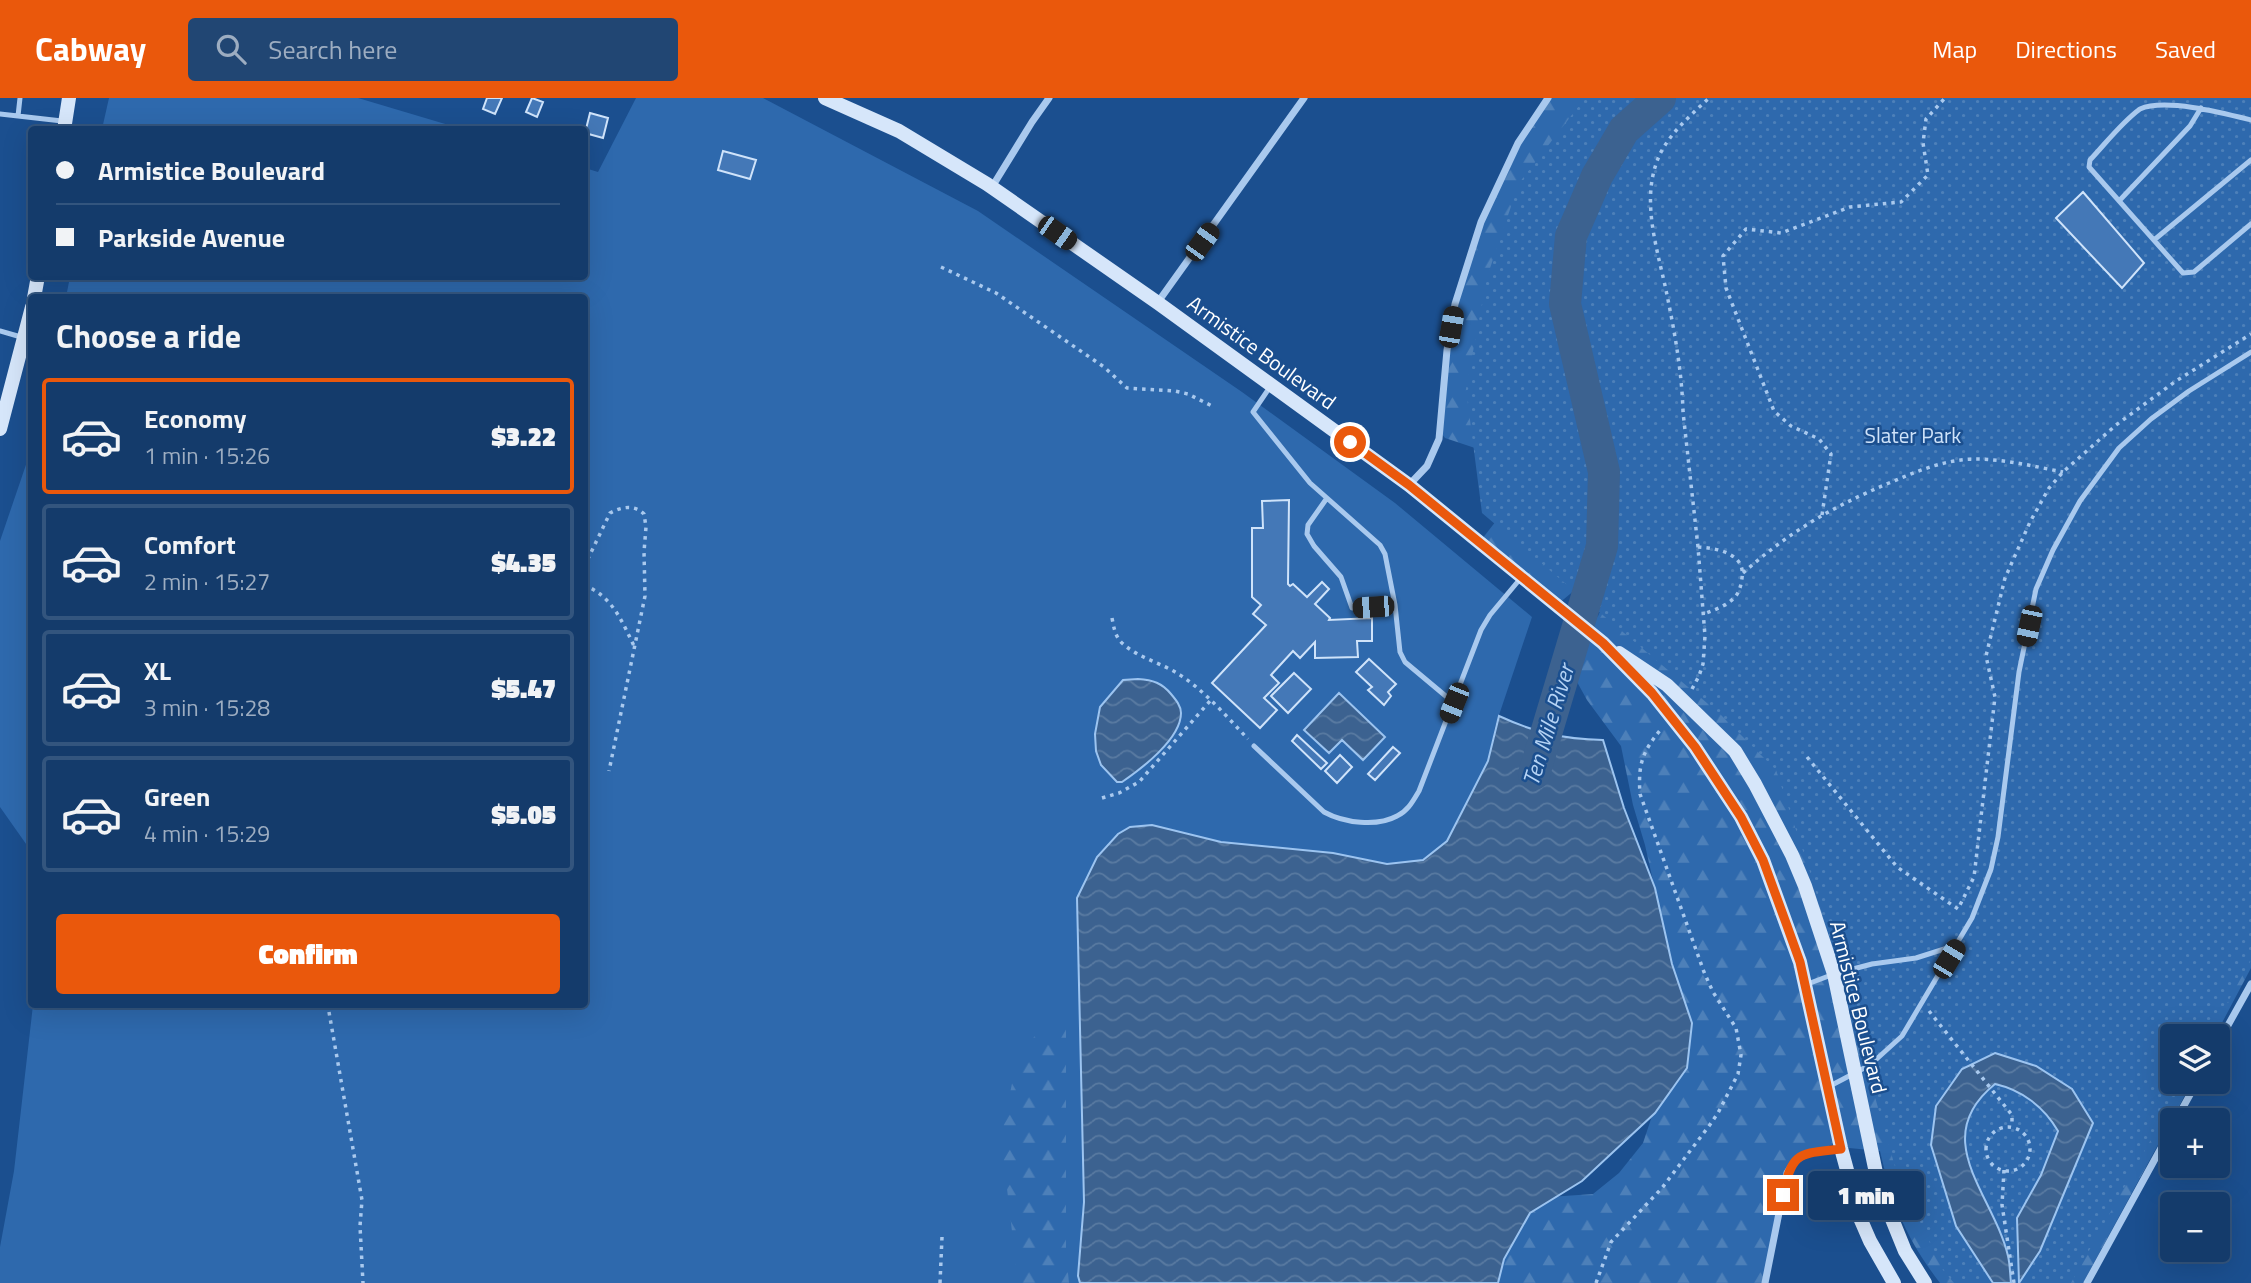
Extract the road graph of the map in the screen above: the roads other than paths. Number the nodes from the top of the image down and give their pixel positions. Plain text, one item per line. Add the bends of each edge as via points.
1 (20, 98) edge
2 (69, 98) edge
3 (825, 98) edge
4 (1049, 98) edge
5 (1304, 98) edge
6 (1548, 98) edge
7 (2201, 108) junction
8 (0, 114) edge
9 (18, 116) junction
10 (2251, 120) edge
11 (65, 125) edge
12 (2251, 160) edge
13 (990, 185) junction
14 (2119, 201) junction
15 (2251, 224) edge
16 (2154, 240) junction
17 (1157, 303) junction
18 (28, 322) edge
19 (0, 331) edge
20 (24, 338) junction
21 (2251, 352) edge
22 (1271, 385) junction
23 (1, 424) edge
24 (1409, 485) junction
25 (1327, 498) junction
26 (1522, 577) junction
27 (1395, 605) junction
28 (1603, 643) junction
29 (1454, 703) junction
30 (1254, 746) road end
31 (1957, 945) junction
32 (1834, 974) junction
33 (2251, 984) edge
34 (1805, 985) junction
35 (2229, 1024) edge
36 (1856, 1073) junction
37 (1829, 1087) junction
38 (1841, 1149) junction
39 (2160, 1151) edge
40 (1765, 1283) edge
41 (1894, 1283) edge
42 (1925, 1283) edge
43 (2087, 1283) edge

1 - 9 lane
2 - 11 main road
3 - 13 main road, Armistice Boulevard via 899,131
4 - 13 street
5 - 17 street
6 - 24 street via 1518,142 1480,222 1455,304 1439,439 1427,466
7 - 10 lane
7 - 14 lane via 2190,126
7 - 14 lane via 2162,102 2141,108 2090,160 2089,167
8 - 9 lane
9 - 11 lane
12 - 16 lane
13 - 17 main road, Armistice Boulevard
14 - 16 lane
15 - 16 lane via 2194,272 2183,273
17 - 22 main road, Armistice Boulevard
18 - 20 main road
19 - 20 lane
20 - 23 main road
21 - 31 lane via 2189,391 2119,448 2080,500 2053,550 2036,589 2019,672 1991,869
22 - 24 main road, Armistice Boulevard
22 - 25 lane via 1253,412 1287,457
24 - 26 main road, Armistice Boulevard
25 - 27 lane via 1380,545
25 - 27 lane via 1307,534 1341,577 1352,608
26 - 28 main road, Armistice Boulevard
26 - 29 lane via 1481,631
27 - 29 lane via 1405,662
28 - 32 main road, Armistice Boulevard via 1667,685 1735,751 1792,855
28 - 34 main road, Armistice Boulevard via 1672,716 1741,817 1763,860
29 - 30 lane via 1419,791 1397,817 1381,822 1324,813
31 - 32 lane
31 - 36 lane via 1902,1036
32 - 34 lane
32 - 36 main road, Armistice Boulevard
33 - 35 street
34 - 37 main road, Armistice Boulevard
36 - 37 lane
36 - 42 main road, Armistice Boulevard via 1879,1187 1905,1251
37 - 38 main road, Armistice Boulevard
38 - 40 street via 1800,1155 1787,1173
38 - 41 main road, Armistice Boulevard via 1865,1229
39 - 43 street

